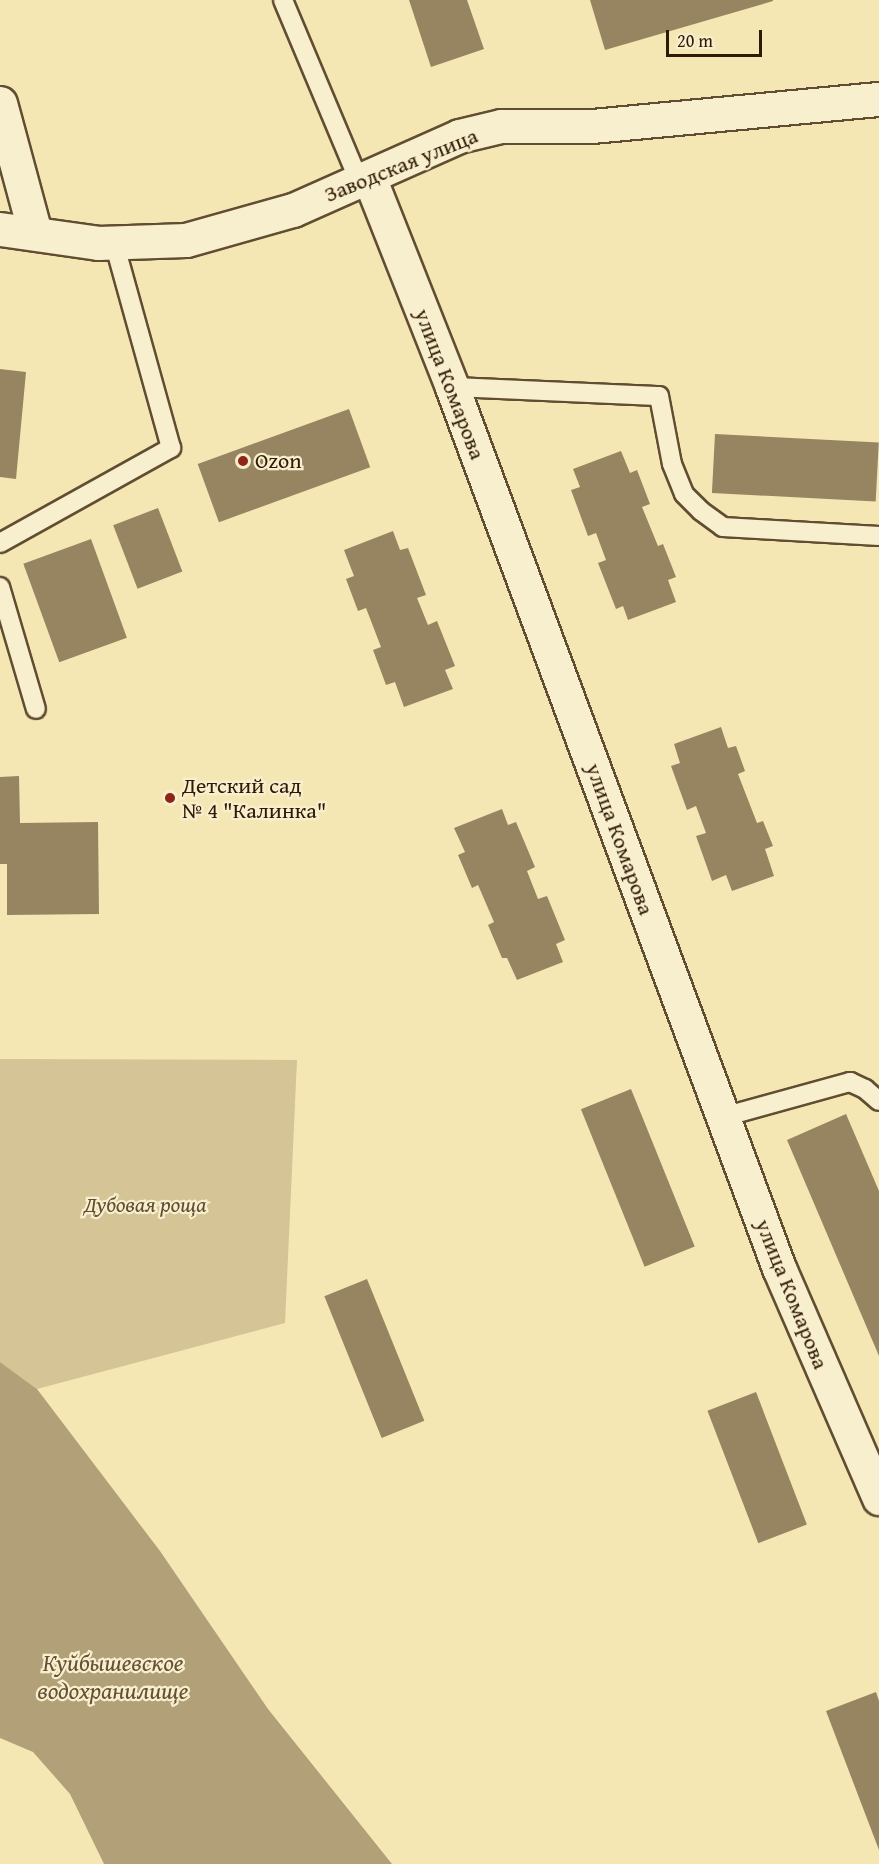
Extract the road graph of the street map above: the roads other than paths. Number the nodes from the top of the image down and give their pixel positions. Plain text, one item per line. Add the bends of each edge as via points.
1 (283, 0) edge
2 (879, 99) edge
3 (0, 103) edge
4 (364, 179) junction
5 (0, 229) edge
6 (35, 233) junction
7 (114, 242) junction
8 (452, 387) junction
9 (879, 536) edge
10 (0, 543) edge
11 (0, 587) edge
12 (36, 709) dead end
13 (879, 1101) edge
14 (723, 1117) junction
15 (871, 1459) edge
16 (879, 1498) edge

1 - 4 lane
2 - 4 street, Заводская улица via 592,126 501,126 459,136
3 - 6 street
4 - 7 street, Заводская улица via 292,210 225,231 186,240
4 - 8 street, улица Комарова
5 - 6 street, Заводская улица
6 - 7 street, Заводская улица
7 - 10 lane via 171,448
8 - 9 lane via 659,396 672,464 684,494 723,527
8 - 14 street, улица Комарова
11 - 12 lane
13 - 14 lane via 850,1082
14 - 15 street, улица Комарова via 779,1268
15 - 16 street, улица Комарова

